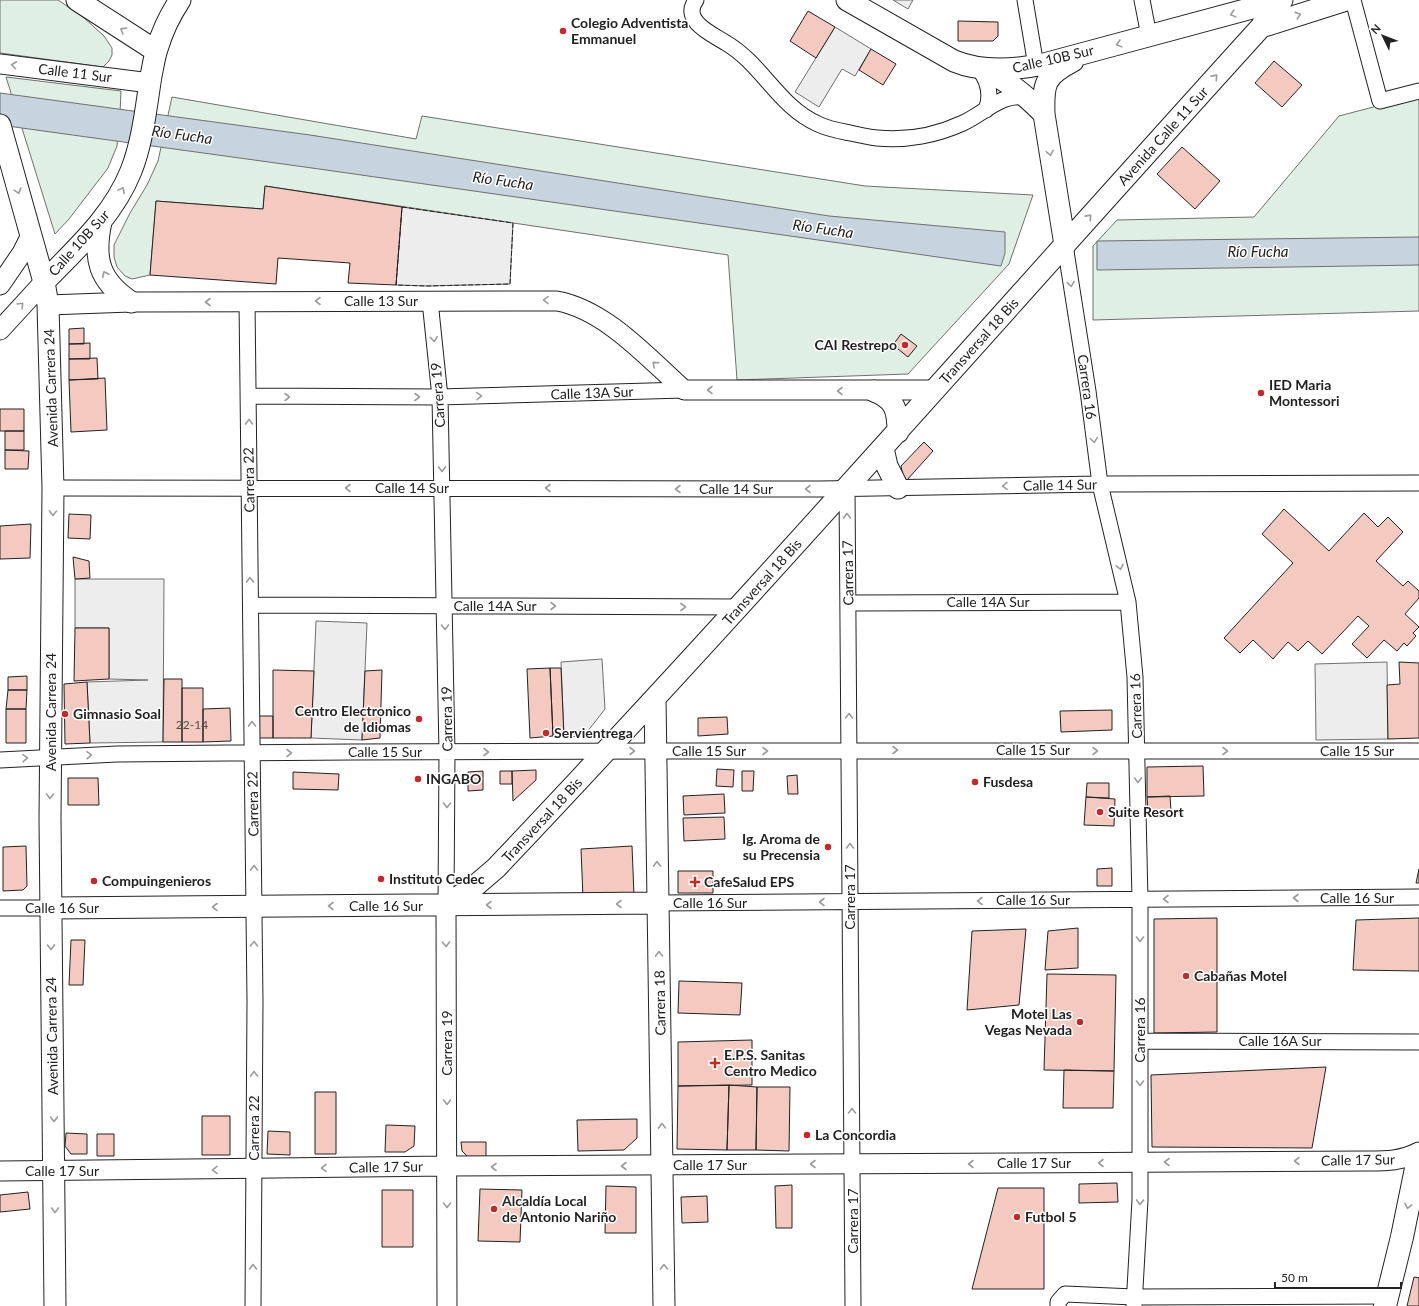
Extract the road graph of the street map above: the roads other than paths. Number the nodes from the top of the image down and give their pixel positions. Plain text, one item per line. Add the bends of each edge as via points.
1 (77, 0) edge
2 (180, 0) edge
3 (696, 0) edge
4 (847, 0) edge
5 (1025, 0) edge
6 (1142, 0) edge
7 (1346, 0) edge
8 (1354, 0) edge
9 (1274, 1) edge
10 (1261, 27) junction
11 (1149, 36) junction
12 (1094, 50) junction
13 (156, 51) junction
14 (0, 64) edge
15 (1036, 66) junction
16 (974, 68) junction
17 (150, 83) junction
18 (1419, 91) edge
19 (1028, 98) junction
20 (986, 110) junction
21 (1044, 114) junction
22 (0, 125) edge
23 (101, 222) junction
24 (31, 235) junction
25 (1064, 245) junction
26 (44, 282) junction
27 (0, 285) edge
28 (430, 301) junction
29 (131, 302) junction
30 (247, 302) junction
31 (48, 305) junction
32 (0, 330) edge
33 (684, 390) junction
34 (935, 390) junction
35 (874, 391) junction
36 (248, 396) junction
37 (440, 397) junction
38 (898, 432) junction
39 (883, 448) junction
40 (1419, 483) edge
41 (1100, 484) junction
42 (53, 488) junction
43 (249, 488) junction
44 (442, 488) junction
45 (847, 488) junction
46 (898, 488) junction
47 (1128, 602) junction
48 (848, 603) junction
49 (250, 605) junction
50 (444, 606) junction
51 (740, 606) junction
52 (655, 699) junction
53 (849, 750) junction
54 (1138, 750) junction
55 (608, 751) junction
56 (656, 751) junction
57 (1419, 751) edge
58 (448, 752) junction
59 (252, 753) junction
60 (50, 757) junction
61 (0, 760) edge
62 (1419, 897) edge
63 (1140, 900) junction
64 (850, 902) junction
65 (658, 903) junction
66 (446, 905) junction
67 (254, 907) junction
68 (0, 908) edge
69 (51, 908) junction
70 (1140, 1041) junction
71 (1419, 1042) edge
72 (1419, 1153) edge
73 (1140, 1162) junction
74 (852, 1164) junction
75 (663, 1165) junction
76 (447, 1166) junction
77 (254, 1169) junction
78 (0, 1171) edge
79 (54, 1171) junction
80 (1387, 1301) edge
81 (1060, 1302) edge
82 (1134, 1302) edge
83 (55, 1306) edge
84 (253, 1306) edge
85 (447, 1306) edge
86 (664, 1306) edge
87 (853, 1306) edge

13 -> 1 main road
2 - 13 main road, Calle 10B Sur via 169,18
3 - 20 street via 692,11 696,22 743,54 799,114 827,128 878,138 903,138 938,132
4 - 16 main road, Calle 10B Sur via 941,55
5 - 15 street
6 - 11 street
10 -> 7 main road
8 - 18 street via 1380,101
9 - 10 main road, Avenida Calle 11 Sur
9 -> 11 main road, Calle 10B Sur
25 -> 10 main road, Avenida Calle 11 Sur
11 -> 12 main road, Calle 10B Sur
12 - 15 main road, Calle 10B Sur
12 - 21 main road, Carrera 16 via 1050,76 1044,88
13 - 17 main road, Calle 10B Sur
17 -> 14 street, Calle 11 Sur
15 - 16 main road, Calle 10B Sur via 1007,70
16 - 19 main road via 998,77
16 - 20 street via 984,76 989,89
23 -> 17 main road, Calle 10B Sur via 123,189 131,170
19 - 20 street via 1021,96 1001,100
19 - 21 main road
21 -> 25 main road, Carrera 16
22 -> 24 main road, Avenida Carrera 24
23 - 26 main road, Calle 10B Sur
29 -> 23 main road via 111,285 104,274 98,258 97,240
24 - 26 main road, Avenida Carrera 24
24 - 27 street
25 - 34 main road, Transversal 18 Bis
25 -> 41 street, Carrera 16
26 - 31 main road, Avenida Carrera 24
32 -> 26 street
28 -> 30 street, Calle 13 Sur
33 -> 28 street, Calle 13 Sur via 611,326 596,315 569,303 539,300
28 -> 37 street, Carrera 19
30 -> 29 street, Calle 13 Sur
29 - 31 street, Calle 13 Sur
30 - 36 street, Carrera 22
31 - 42 main road, Avenida Carrera 24
35 -> 33 street, Calle 13A Sur
37 -> 33 street, Calle 13A Sur
34 - 35 street, Calle 13A Sur
34 - 38 main road, Transversal 18 Bis
35 - 38 main road via 887,397 894,406
36 -> 37 street, Calle 13A Sur
43 -> 36 street, Carrera 22
37 -> 44 street, Carrera 19
38 - 39 main road, Transversal 18 Bis
39 - 45 main road, Transversal 18 Bis
39 - 46 main road via 887,466
40 - 41 street, Calle 14 Sur
41 -> 46 street, Calle 14 Sur
41 -> 47 street, Carrera 16
42 - 43 street, Calle 14 Sur
42 -> 60 main road, Avenida Carrera 24
44 -> 43 street, Calle 14 Sur
49 -> 43 street, Carrera 22
45 -> 44 street, Calle 14 Sur
44 - 50 street, Carrera 19
45 - 46 street, Calle 14 Sur
48 -> 45 street, Carrera 17
45 - 51 main road, Transversal 18 Bis
47 - 48 street, Calle 14A Sur
47 - 54 street, Carrera 16
53 -> 48 street, Carrera 17
49 - 50 street, Calle 14A Sur
59 -> 49 street, Carrera 22
50 -> 51 street, Calle 14A Sur
50 -> 58 street, Carrera 19
51 - 52 main road, Transversal 18 Bis
52 - 55 main road, Transversal 18 Bis
52 - 56 main road, Carrera 18
53 -> 54 street, Calle 15 Sur
56 -> 53 street, Calle 15 Sur
64 -> 53 street, Carrera 17
54 -> 57 street, Calle 15 Sur
54 -> 63 street, Carrera 16
55 -> 56 street, Calle 15 Sur
58 -> 55 street, Calle 15 Sur
55 - 66 main road, Transversal 18 Bis via 496,868
65 -> 56 main road, Carrera 18
59 -> 58 street, Calle 15 Sur
58 -> 66 street, Carrera 19
60 -> 59 street, Calle 15 Sur
67 -> 59 street, Carrera 22
61 -> 60 street, Calle 15 Sur
60 -> 69 main road, Avenida Carrera 24
62 -> 63 street, Calle 16 Sur
63 -> 64 street, Calle 16 Sur
63 -> 70 street, Carrera 16
64 -> 65 street, Calle 16 Sur
74 -> 64 street, Carrera 17
65 -> 66 main road, Calle 16 Sur
75 -> 65 main road, Carrera 18
66 -> 67 main road, Calle 16 Sur
66 -> 76 street, Carrera 19
67 -> 69 main road, Calle 16 Sur
77 -> 67 street, Carrera 22
68 - 69 street, Calle 16 Sur
69 -> 79 main road, Avenida Carrera 24
70 - 71 street, Calle 16A Sur
70 -> 73 street, Carrera 16
72 -> 73 street, Calle 17 Sur via 1396,1160
72 -> 80 main road
73 -> 74 street, Calle 17 Sur
73 -> 82 street, Carrera 16
74 -> 75 street, Calle 17 Sur
74 - 87 street, Carrera 17
75 -> 76 street, Calle 17 Sur
86 -> 75 main road, Carrera 18
76 -> 77 street, Calle 17 Sur
76 -> 85 street, Carrera 19
77 -> 79 street, Calle 17 Sur
84 -> 77 street, Carrera 22
78 - 79 street, Calle 17 Sur
79 -> 83 main road, Avenida Carrera 24
80 - 82 street
81 - 82 street via 1065,1294

